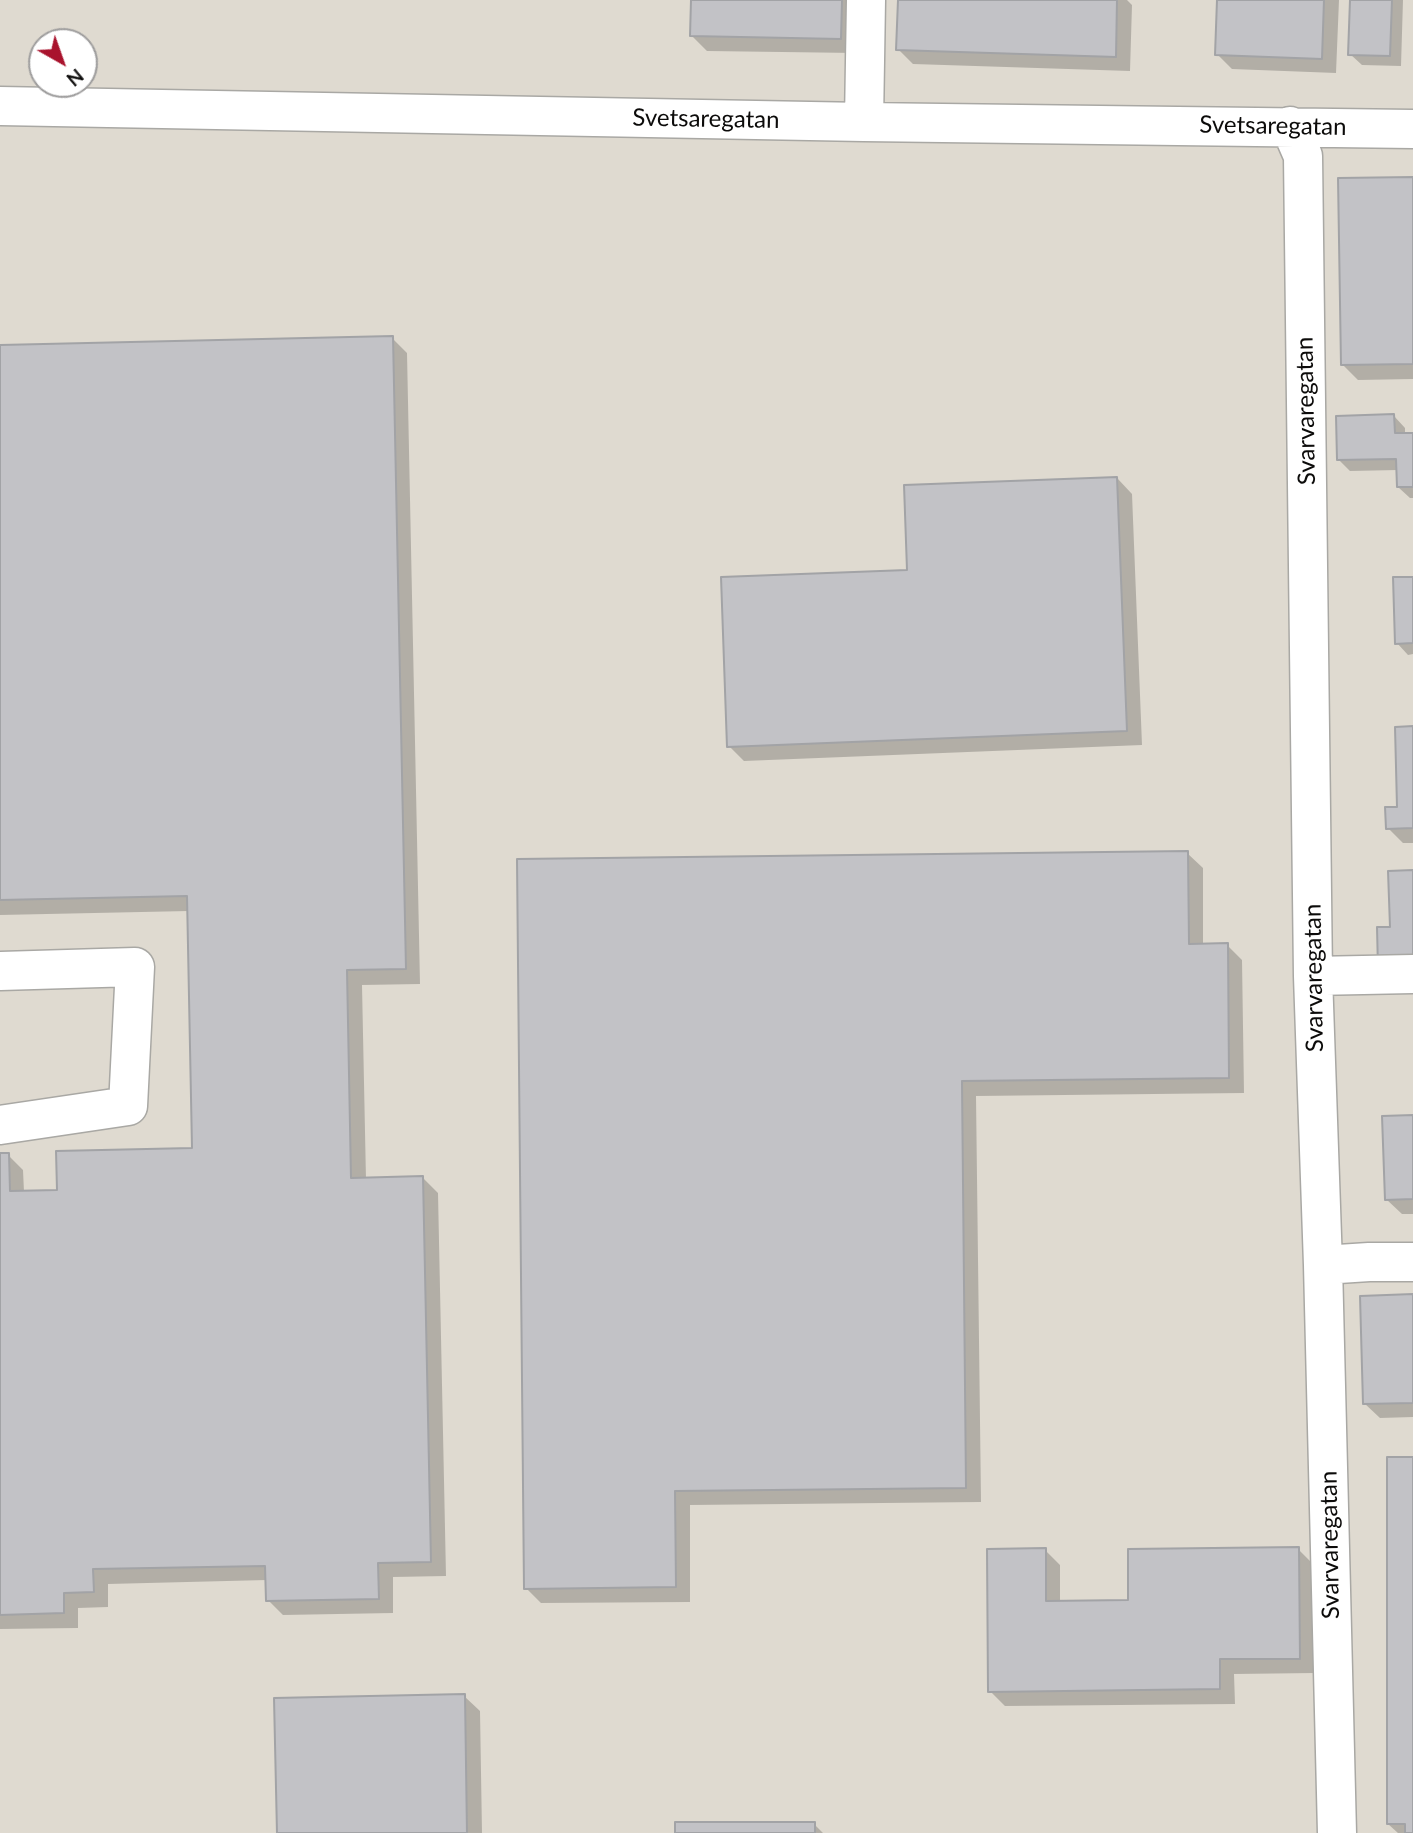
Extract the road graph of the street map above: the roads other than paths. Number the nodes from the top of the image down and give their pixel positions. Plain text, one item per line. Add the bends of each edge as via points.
1 (866, 0) edge
2 (0, 106) edge
3 (864, 122) junction
4 (1290, 126) junction
5 (1413, 129) edge
6 (0, 971) edge
7 (1413, 974) edge
8 (1313, 976) junction
9 (0, 1125) edge
10 (1413, 1262) edge
11 (1323, 1265) junction
12 (1337, 1833) edge

1 - 3 street
2 - 3 street, Svetsaregatan
3 - 4 street, Svetsaregatan
4 - 5 street, Svetsaregatan
4 - 8 street, Svarvaregatan via 1303,156
6 - 9 street via 135,967 128,1106
7 - 8 street
8 - 11 street, Svarvaregatan
10 - 11 street
11 - 12 street, Svarvaregatan

